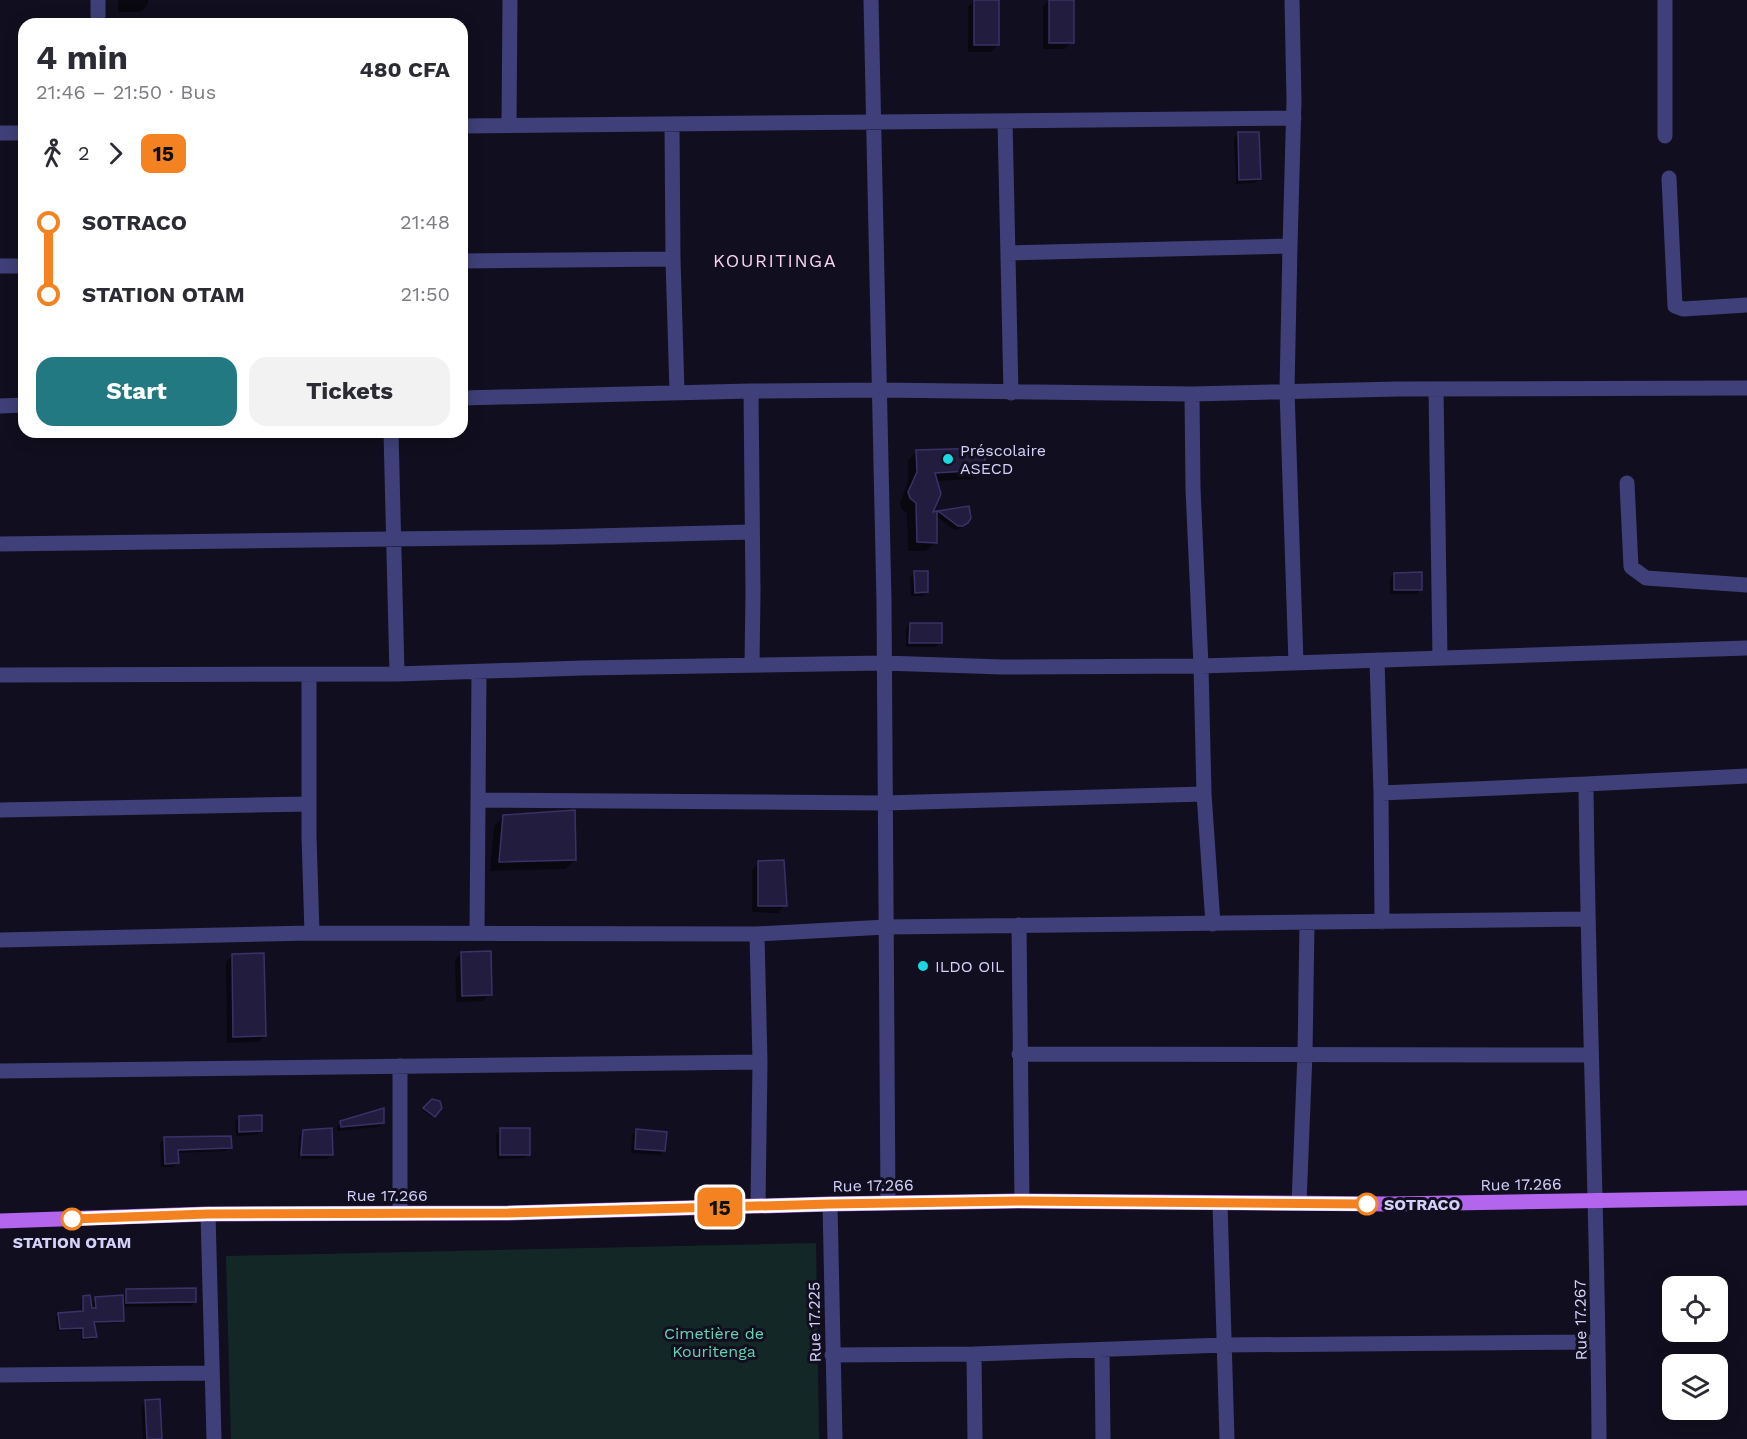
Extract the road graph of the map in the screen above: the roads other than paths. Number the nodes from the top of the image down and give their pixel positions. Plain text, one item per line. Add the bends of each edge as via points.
1 (98, 0) edge
2 (510, 0) edge
3 (871, 0) edge
4 (1292, 0) edge
5 (1665, 0) edge
6 (98, 18) edge
7 (1294, 118) junction
8 (873, 121) junction
9 (1005, 121) junction
10 (672, 124) junction
11 (509, 125) junction
12 (468, 126) edge
13 (0, 133) edge
14 (18, 133) edge
15 (1665, 136) dead end
16 (1669, 178) dead end
17 (1290, 246) junction
18 (1009, 253) junction
19 (673, 259) junction
20 (468, 261) edge
21 (0, 266) edge
22 (18, 266) edge
23 (1747, 305) edge
24 (1436, 388) junction
25 (1747, 388) edge
26 (880, 390) junction
27 (1287, 390) junction
28 (751, 391) junction
29 (677, 392) junction
30 (1011, 393) junction
31 (1192, 394) junction
32 (468, 398) edge
33 (18, 405) edge
34 (0, 406) edge
35 (392, 438) edge
36 (1627, 483) dead end
37 (752, 532) junction
38 (393, 538) junction
39 (0, 544) edge
40 (1747, 585) edge
41 (1747, 648) edge
42 (1440, 658) junction
43 (1377, 660) junction
44 (884, 663) junction
45 (1296, 663) junction
46 (752, 665) junction
47 (1201, 666) junction
48 (479, 672) junction
49 (397, 674) junction
50 (0, 675) edge
51 (309, 675) junction
52 (1747, 776) edge
53 (1586, 784) junction
54 (1381, 793) junction
55 (1204, 794) junction
56 (479, 800) junction
57 (884, 803) junction
58 (309, 804) junction
59 (0, 810) edge
60 (1587, 920) junction
61 (1382, 922) junction
62 (1307, 923) junction
63 (1213, 924) junction
64 (1019, 925) junction
65 (886, 927) junction
66 (312, 933) junction
67 (477, 933) junction
68 (757, 934) junction
69 (0, 940) edge
70 (1019, 1053) junction
71 (1305, 1054) junction
72 (1591, 1055) junction
73 (760, 1062) junction
74 (400, 1066) junction
75 (0, 1071) edge
76 (1747, 1198) edge
77 (1022, 1201) junction
78 (1596, 1201) junction
79 (888, 1203) junction
80 (1220, 1203) junction
81 (1299, 1203) junction
82 (830, 1204) junction
83 (758, 1206) junction
84 (400, 1213) junction
85 (207, 1214) junction
86 (0, 1221) edge
87 (1599, 1342) junction
88 (1224, 1345) junction
89 (1102, 1350) junction
90 (974, 1354) junction
91 (832, 1355) junction
92 (212, 1373) junction
93 (0, 1375) edge
94 (214, 1439) edge
95 (835, 1439) edge
96 (975, 1439) edge
97 (1103, 1439) edge
98 (1227, 1439) edge
99 (1599, 1439) edge

1 - 6 street
2 - 11 street
3 - 8 street
4 - 7 street
5 - 15 street
7 - 9 street
7 - 17 street
8 - 9 street
8 - 10 street
8 - 26 street
9 - 18 street
10 - 11 street
10 - 19 street
11 - 12 street
13 - 14 street
16 - 23 street via 1675,306 1683,309
17 - 18 street
17 - 27 street
18 - 30 street
19 - 20 street
19 - 29 street
21 - 22 street
24 - 25 street
24 - 27 street
24 - 42 street
26 - 28 street
26 - 30 street
26 - 44 street
27 - 31 street
27 - 45 street
28 - 29 street
28 - 37 street
29 - 32 street
30 - 31 street
31 - 47 street
33 - 34 street
35 - 38 street
36 - 40 street via 1630,567 1646,578
37 - 38 street
37 - 46 street
38 - 39 street
38 - 49 street
41 - 42 street
42 - 43 street
43 - 45 street
43 - 54 street
44 - 46 street
44 - 47 street
44 - 57 street
45 - 47 street
46 - 48 street
47 - 55 street
48 - 49 street
48 - 56 street
49 - 51 street
50 - 51 street
51 - 58 street
52 - 53 street
53 - 54 street
53 - 60 street, Rue 17.267
54 - 61 street
55 - 57 street
55 - 63 street
56 - 57 street
56 - 67 street
57 - 65 street
58 - 59 street
58 - 66 street
60 - 61 street
60 - 72 street, Rue 17.267
61 - 62 street
62 - 63 street
62 - 71 street
63 - 64 street
64 - 65 street
64 - 70 street
65 - 68 street
65 - 79 street
66 - 67 street
66 - 69 street
67 - 68 street
68 - 73 street
70 - 71 street
70 - 77 street
71 - 72 street
71 - 81 street
72 - 78 street, Rue 17.267
73 - 74 street
73 - 83 street
74 - 75 street
74 - 84 street
76 - 78 main road, Rue 17.266
77 - 79 main road, Rue 17.266
77 - 80 main road, Rue 17.266
78 - 81 main road, Rue 17.266
78 - 87 street, Rue 17.267
79 - 82 main road, Rue 17.266
80 - 81 main road, Rue 17.266
80 - 88 street
82 - 83 main road, Rue 17.266
82 - 91 street, Rue 17.225
83 - 84 main road, Rue 17.266
84 - 85 main road, Rue 17.266
85 - 86 main road, Rue 17.266
85 - 92 street
87 - 88 street
87 - 99 street, Rue 17.267
88 - 89 street
88 - 98 street
89 - 90 street
89 - 97 street
90 - 91 street
90 - 96 street
91 - 95 street, Rue 17.225
92 - 93 street
92 - 94 street

